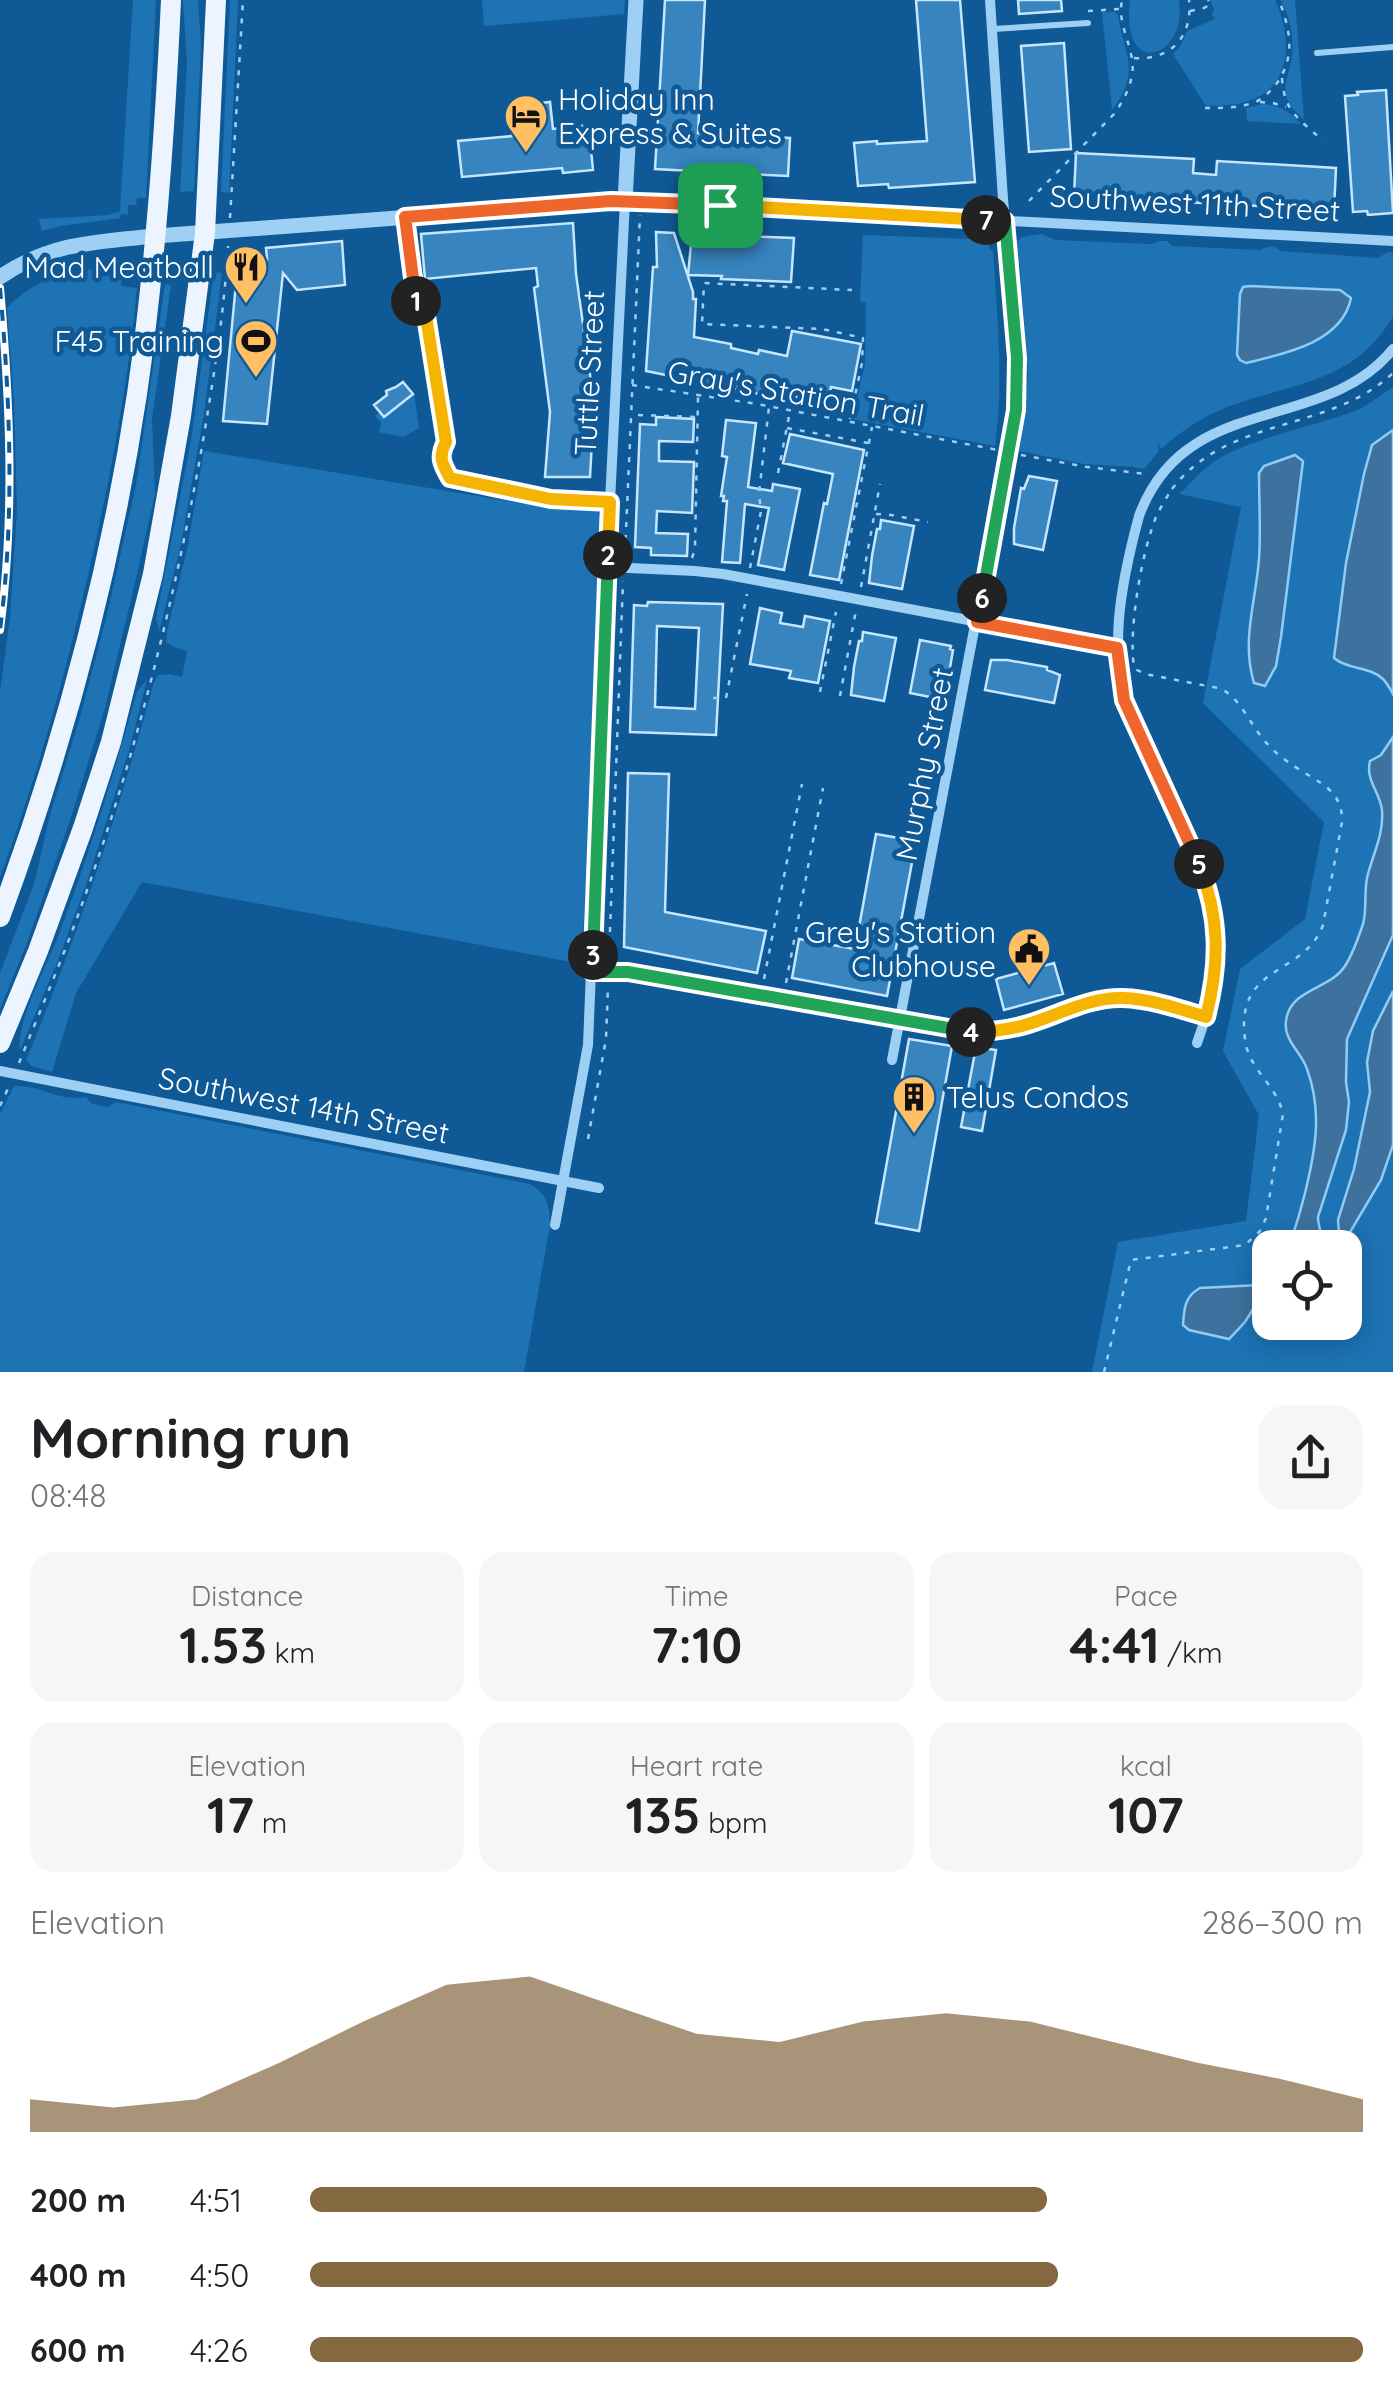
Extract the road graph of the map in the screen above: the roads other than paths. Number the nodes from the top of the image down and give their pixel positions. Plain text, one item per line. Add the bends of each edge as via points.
1 (171, 0) edge
2 (636, 0) edge
3 (990, 0) edge
4 (215, 3) edge
5 (1088, 23) dead end
6 (992, 30) junction
7 (1393, 47) edge
8 (1316, 53) dead end
9 (625, 201) junction
10 (405, 217) junction
11 (1005, 221) junction
12 (204, 233) junction
13 (156, 236) junction
14 (1393, 240) edge
15 (0, 277) edge
16 (1393, 349) edge
17 (610, 502) junction
18 (608, 567) junction
19 (977, 622) junction
20 (1117, 648) junction
21 (0, 916) edge
22 (592, 972) junction
23 (1206, 1017) junction
24 (900, 1020) junction
25 (0, 1043) edge
26 (1197, 1043) dead end
27 (892, 1060) dead end
28 (0, 1070) edge
29 (564, 1181) junction
30 (599, 1188) dead end
31 (554, 1225) dead end

1 - 13 main road
2 - 9 street, Tuttle Street
3 - 6 street, Murphy Street
4 - 12 main road
5 - 6 lane
6 - 11 street, Murphy Street
7 - 8 lane
9 - 10 street, Southwest 11th Street
9 - 11 street, Southwest 11th Street
9 - 17 street, Tuttle Street
10 - 12 street, Southwest 11th Street
10 - 17 lane via 446,442 440,454 450,478 551,499
11 - 14 street, Southwest 11th Street
11 - 19 street, Murphy Street via 1016,410
12 - 13 street, Southwest 11th Street
12 - 25 main road via 159,539 111,742
13 - 15 street, Southwest 11th Street via 59,248
13 - 21 main road via 136,397 102,578 60,740
16 - 20 street via 1346,387 1234,424 1170,466 1139,516
17 - 18 street, Tuttle Street
18 - 19 street via 704,572
18 - 22 street, Tuttle Street
19 - 20 street
19 - 24 street, Murphy Street
20 - 23 street via 1124,700 1209,894 1217,954
22 - 24 street via 628,972
22 - 29 street, Tuttle Street via 586,1066
23 - 24 street via 1122,998 1000,1030
23 - 26 street
24 - 27 street, Murphy Street
28 - 29 street, Southwest 14th Street
29 - 30 street, Southwest 14th Street
29 - 31 street, Tuttle Street

